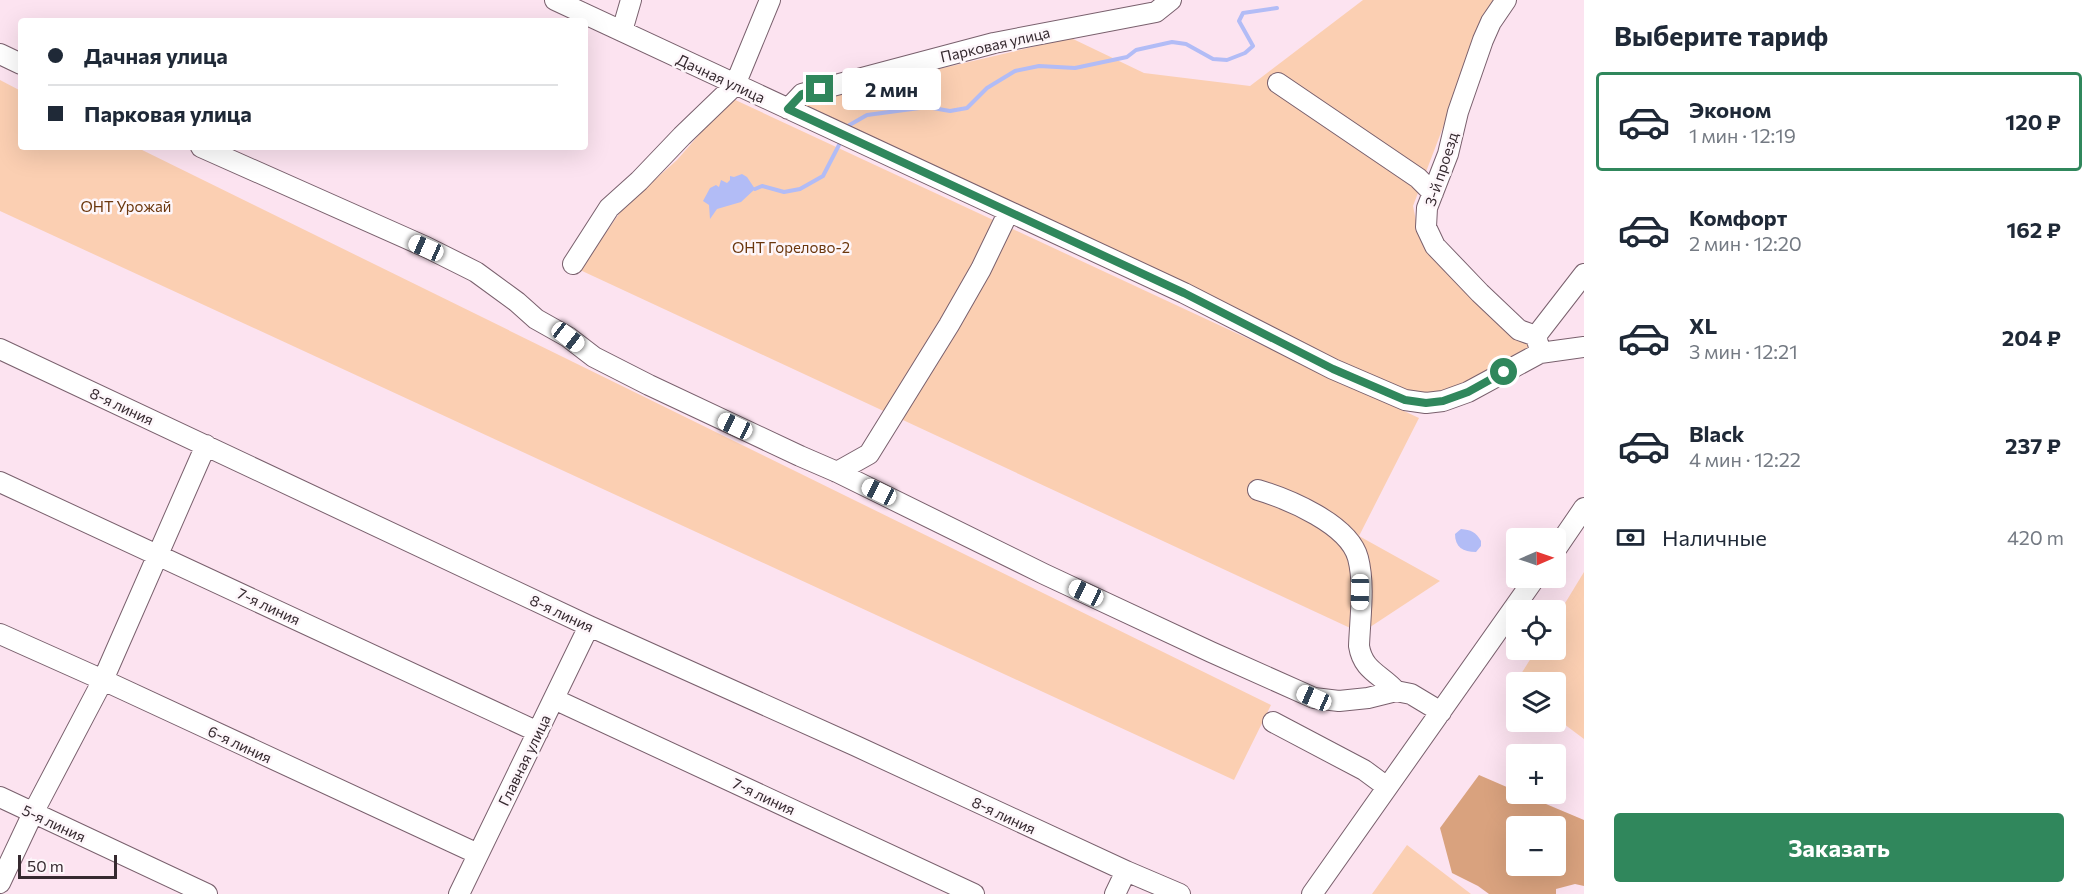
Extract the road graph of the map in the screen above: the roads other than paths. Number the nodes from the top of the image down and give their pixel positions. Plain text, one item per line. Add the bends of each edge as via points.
1 (555, 0) edge
2 (631, 0) edge
3 (770, 0) edge
4 (1171, 0) edge
5 (1506, 0) edge
6 (622, 31) junction
7 (0, 54) edge
8 (18, 63) edge
9 (1278, 83) dead end
10 (735, 85) junction
11 (788, 109) junction
12 (208, 150) edge
13 (1434, 193) junction
14 (1008, 213) junction
15 (573, 264) dead end
16 (1584, 274) edge
17 (1538, 344) junction
18 (1584, 347) edge
19 (0, 349) edge
20 (206, 445) junction
21 (837, 472) junction
22 (0, 482) edge
23 (1258, 490) dead end
24 (1584, 508) edge
25 (1566, 534) edge
26 (159, 555) junction
27 (1528, 588) edge
28 (589, 626) junction
29 (0, 634) edge
30 (103, 680) junction
31 (1396, 690) junction
32 (554, 699) junction
33 (1441, 712) junction
34 (1273, 722) dead end
35 (538, 732) junction
36 (1387, 787) junction
37 (0, 797) edge
38 (33, 813) junction
39 (478, 854) junction
40 (1126, 871) junction
41 (0, 883) edge
42 (207, 894) edge
43 (459, 894) edge
44 (974, 894) edge
45 (1115, 894) edge
46 (1180, 894) edge
47 (1312, 894) edge

1 - 6 street, Дачная улица
2 - 6 street
3 - 10 street
4 - 11 street, Парковая улица via 1156,12 994,43 802,94
5 - 13 street, 3-й проезд via 1483,40
6 - 10 street, Дачная улица
7 - 8 street
9 - 13 street via 1418,178
10 - 11 street, Дачная улица
10 - 15 street via 609,208
11 - 14 street, Дачная улица
12 - 21 street via 476,272 536,319 594,357
13 - 17 street, 3-й проезд via 1427,208 1426,227 1435,246
14 - 17 street, Дачная улица via 1405,400 1426,403 1468,392
14 - 21 street via 949,325 869,454
16 - 17 street, Дачная улица
17 - 18 street, Дачная улица
19 - 20 street, 8-я линия
20 - 26 street
20 - 28 street, 8-я линия
21 - 31 street via 1055,579 1314,698 1339,701
22 - 26 street, 7-я линия
23 - 31 street via 1301,506 1344,534 1352,544 1360,574 1361,656
24 - 25 street
26 - 30 street
26 - 35 street, 7-я линия
27 - 33 street
28 - 32 street, Главная улица
28 - 40 street, 8-я линия
29 - 30 street, 6-я линия
30 - 38 street
30 - 39 street, 6-я линия
31 - 33 street
32 - 35 street, Главная улица
32 - 44 street, 7-я линия
33 - 36 street
34 - 36 street via 1364,770
35 - 39 street, Главная улица
36 - 47 street
37 - 38 street, 5-я линия
38 - 41 street
38 - 42 street, 5-я линия
39 - 43 street, Главная улица
40 - 45 street
40 - 46 street, 8-я линия

